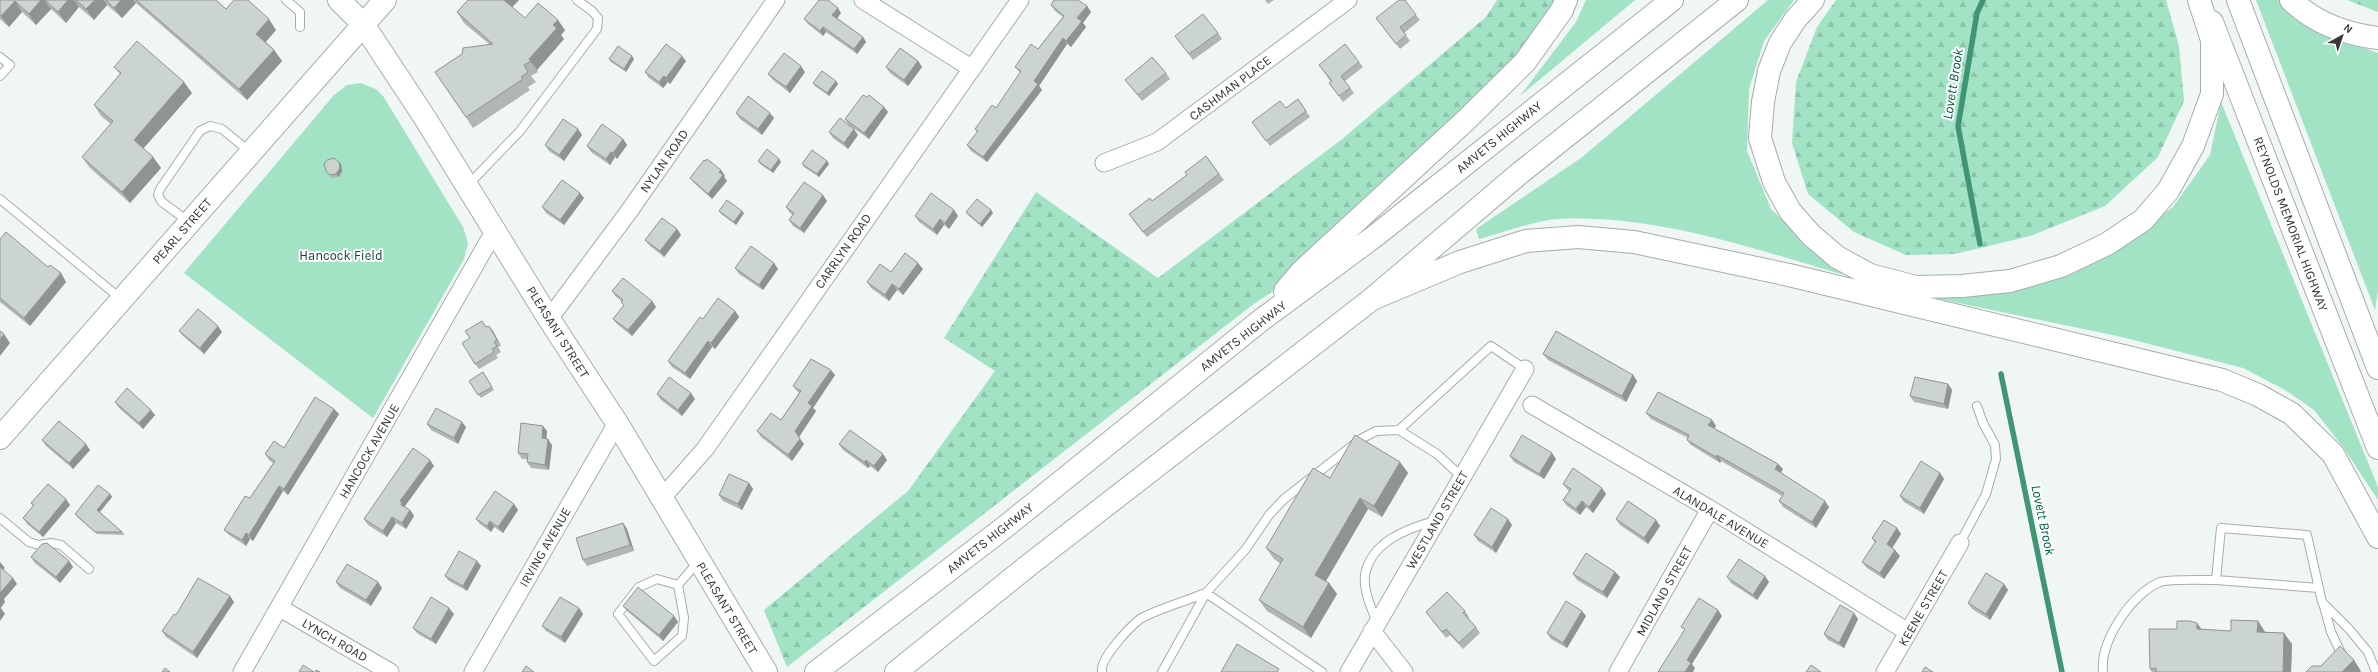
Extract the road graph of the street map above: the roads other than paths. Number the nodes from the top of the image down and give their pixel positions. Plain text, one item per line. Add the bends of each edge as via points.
1 (286, 0) edge
2 (339, 0) edge
3 (385, 0) edge
4 (577, 0) edge
5 (776, 0) edge
6 (863, 0) edge
7 (1020, 0) edge
8 (1348, 0) edge
9 (1566, 0) edge
10 (1672, 0) edge
11 (1737, 0) edge
12 (1813, 0) edge
13 (2199, 0) edge
14 (2204, 0) edge
15 (2238, 0) edge
16 (2291, 0) edge
17 (364, 24) junction
18 (300, 27) dead end
19 (2378, 38) edge
20 (0, 57) edge
21 (971, 68) junction
22 (0, 76) edge
23 (250, 153) junction
24 (1104, 163) dead end
25 (467, 186) junction
26 (0, 199) edge
27 (189, 222) junction
28 (495, 230) junction
29 (1372, 299) junction
30 (121, 300) junction
31 (549, 319) junction
32 (1260, 321) junction
33 (2378, 368) edge
34 (1525, 369) joint
35 (1532, 404) dead end
36 (1977, 406) dead end
37 (617, 423) junction
38 (1399, 430) junction
39 (0, 438) edge
40 (2378, 448) edge
41 (1462, 477) junction
42 (661, 498) junction
43 (1710, 509) junction
44 (0, 518) edge
45 (1437, 521) junction
46 (2378, 537) edge
47 (1960, 543) joint
48 (698, 561) junction
49 (89, 569) dead end
50 (2216, 580) junction
51 (678, 585) junction
52 (2319, 588) junction
53 (1206, 593) junction
54 (2322, 602) junction
55 (280, 608) junction
56 (1375, 627) junction
57 (1908, 632) junction
58 (2342, 655) edge
59 (242, 672) edge
60 (390, 672) edge
61 (473, 672) edge
62 (766, 672) edge
63 (816, 672) edge
64 (896, 672) edge
65 (1102, 672) edge
66 (1162, 672) edge
67 (1322, 672) edge
68 (1350, 672) edge
69 (1404, 672) edge
70 (1618, 672) edge
71 (1885, 672) edge
72 (2103, 672) edge
73 (2376, 672) edge

1 - 18 lane via 300,12
2 - 17 main road, PLEASANT STREET
3 - 17 main road, PEARL STREET
4 - 25 lane via 598,18 597,30 520,131
5 - 31 street, NYLAN ROAD via 630,210
6 - 21 street
7 - 21 street, CARRLYN ROAD
8 - 24 street, CASHMAN PLACE via 1157,142
9 - 32 main road via 1562,10 1525,62 1465,121 1301,272
10 - 32 main road, AMVETS HIGHWAY via 1375,236
11 - 29 main road via 1520,173
12 - 13 main road via 1795,20 1780,43 1769,71 1760,138 1774,182 1790,212 1811,235 1837,257 1870,275 1916,288 2010,281 2061,266 2108,244 2143,220 2168,191 2193,146 2212,94 2212,40
14 - 40 main road, REYNOLDS MEMORIAL HIGHWAY
15 - 33 main road
16 - 19 main road via 2318,21 2352,35
17 - 23 main road, PEARL STREET
17 - 25 main road, PLEASANT STREET
20 - 22 lane via 10,65
21 - 42 street, CARRLYN ROAD via 705,449
23 - 27 main road, PEARL STREET
23 - 27 lane via 222,129 210,126 200,131 158,195 162,202
25 - 28 main road, PLEASANT STREET
26 - 30 lane
27 - 30 main road, PEARL STREET
28 - 31 main road, PLEASANT STREET
28 - 55 street, HANCOCK AVENUE
29 - 46 main road via 1460,262 1526,241 1578,237 1634,242 1789,275 2222,380 2258,395 2292,414 2333,454
29 - 64 main road via 1029,565
30 - 39 main road, PEARL STREET
31 - 37 main road, PLEASANT STREET
32 - 63 main road, AMVETS HIGHWAY via 1005,527
34 - 38 lane via 1491,346
34 - 41 street, WESTLAND STREET
35 - 43 street, ALANDALE AVENUE
36 - 47 lane via 1995,445 1996,459 1986,494
37 - 42 main road, PLEASANT STREET
37 - 61 street, IRVING AVENUE
38 - 41 lane via 1437,454
38 - 53 lane via 1376,431 1361,439 1284,499 1269,515 1245,550
41 - 45 street, WESTLAND STREET
42 - 48 main road, PLEASANT STREET
43 - 57 street, ALANDALE AVENUE
43 - 70 street, MIDLAND STREET
44 - 49 lane via 29,542 61,545
45 - 56 street, WESTLAND STREET
45 - 56 lane via 1406,529 1389,539 1372,558 1365,576
47 - 57 street, KEENE STREET
48 - 51 lane
48 - 62 main road, PLEASANT STREET
50 - 52 lane
50 - 52 lane via 2220,528 2307,535
50 - 72 lane via 2161,582 2140,596 2114,628 2102,662
51 - 51 lane via 684,618 682,636 654,661 618,614 639,587 657,579
52 - 54 lane
53 - 65 lane via 1141,618 1109,652 1101,668
53 - 66 lane
53 - 67 lane
54 - 58 lane via 2330,632
54 - 73 lane via 2368,652
55 - 59 street, HANCOCK AVENUE
55 - 60 street, LYNCH ROAD
56 - 68 street, WESTLAND STREET
56 - 69 street
57 - 71 street, KEENE STREET

